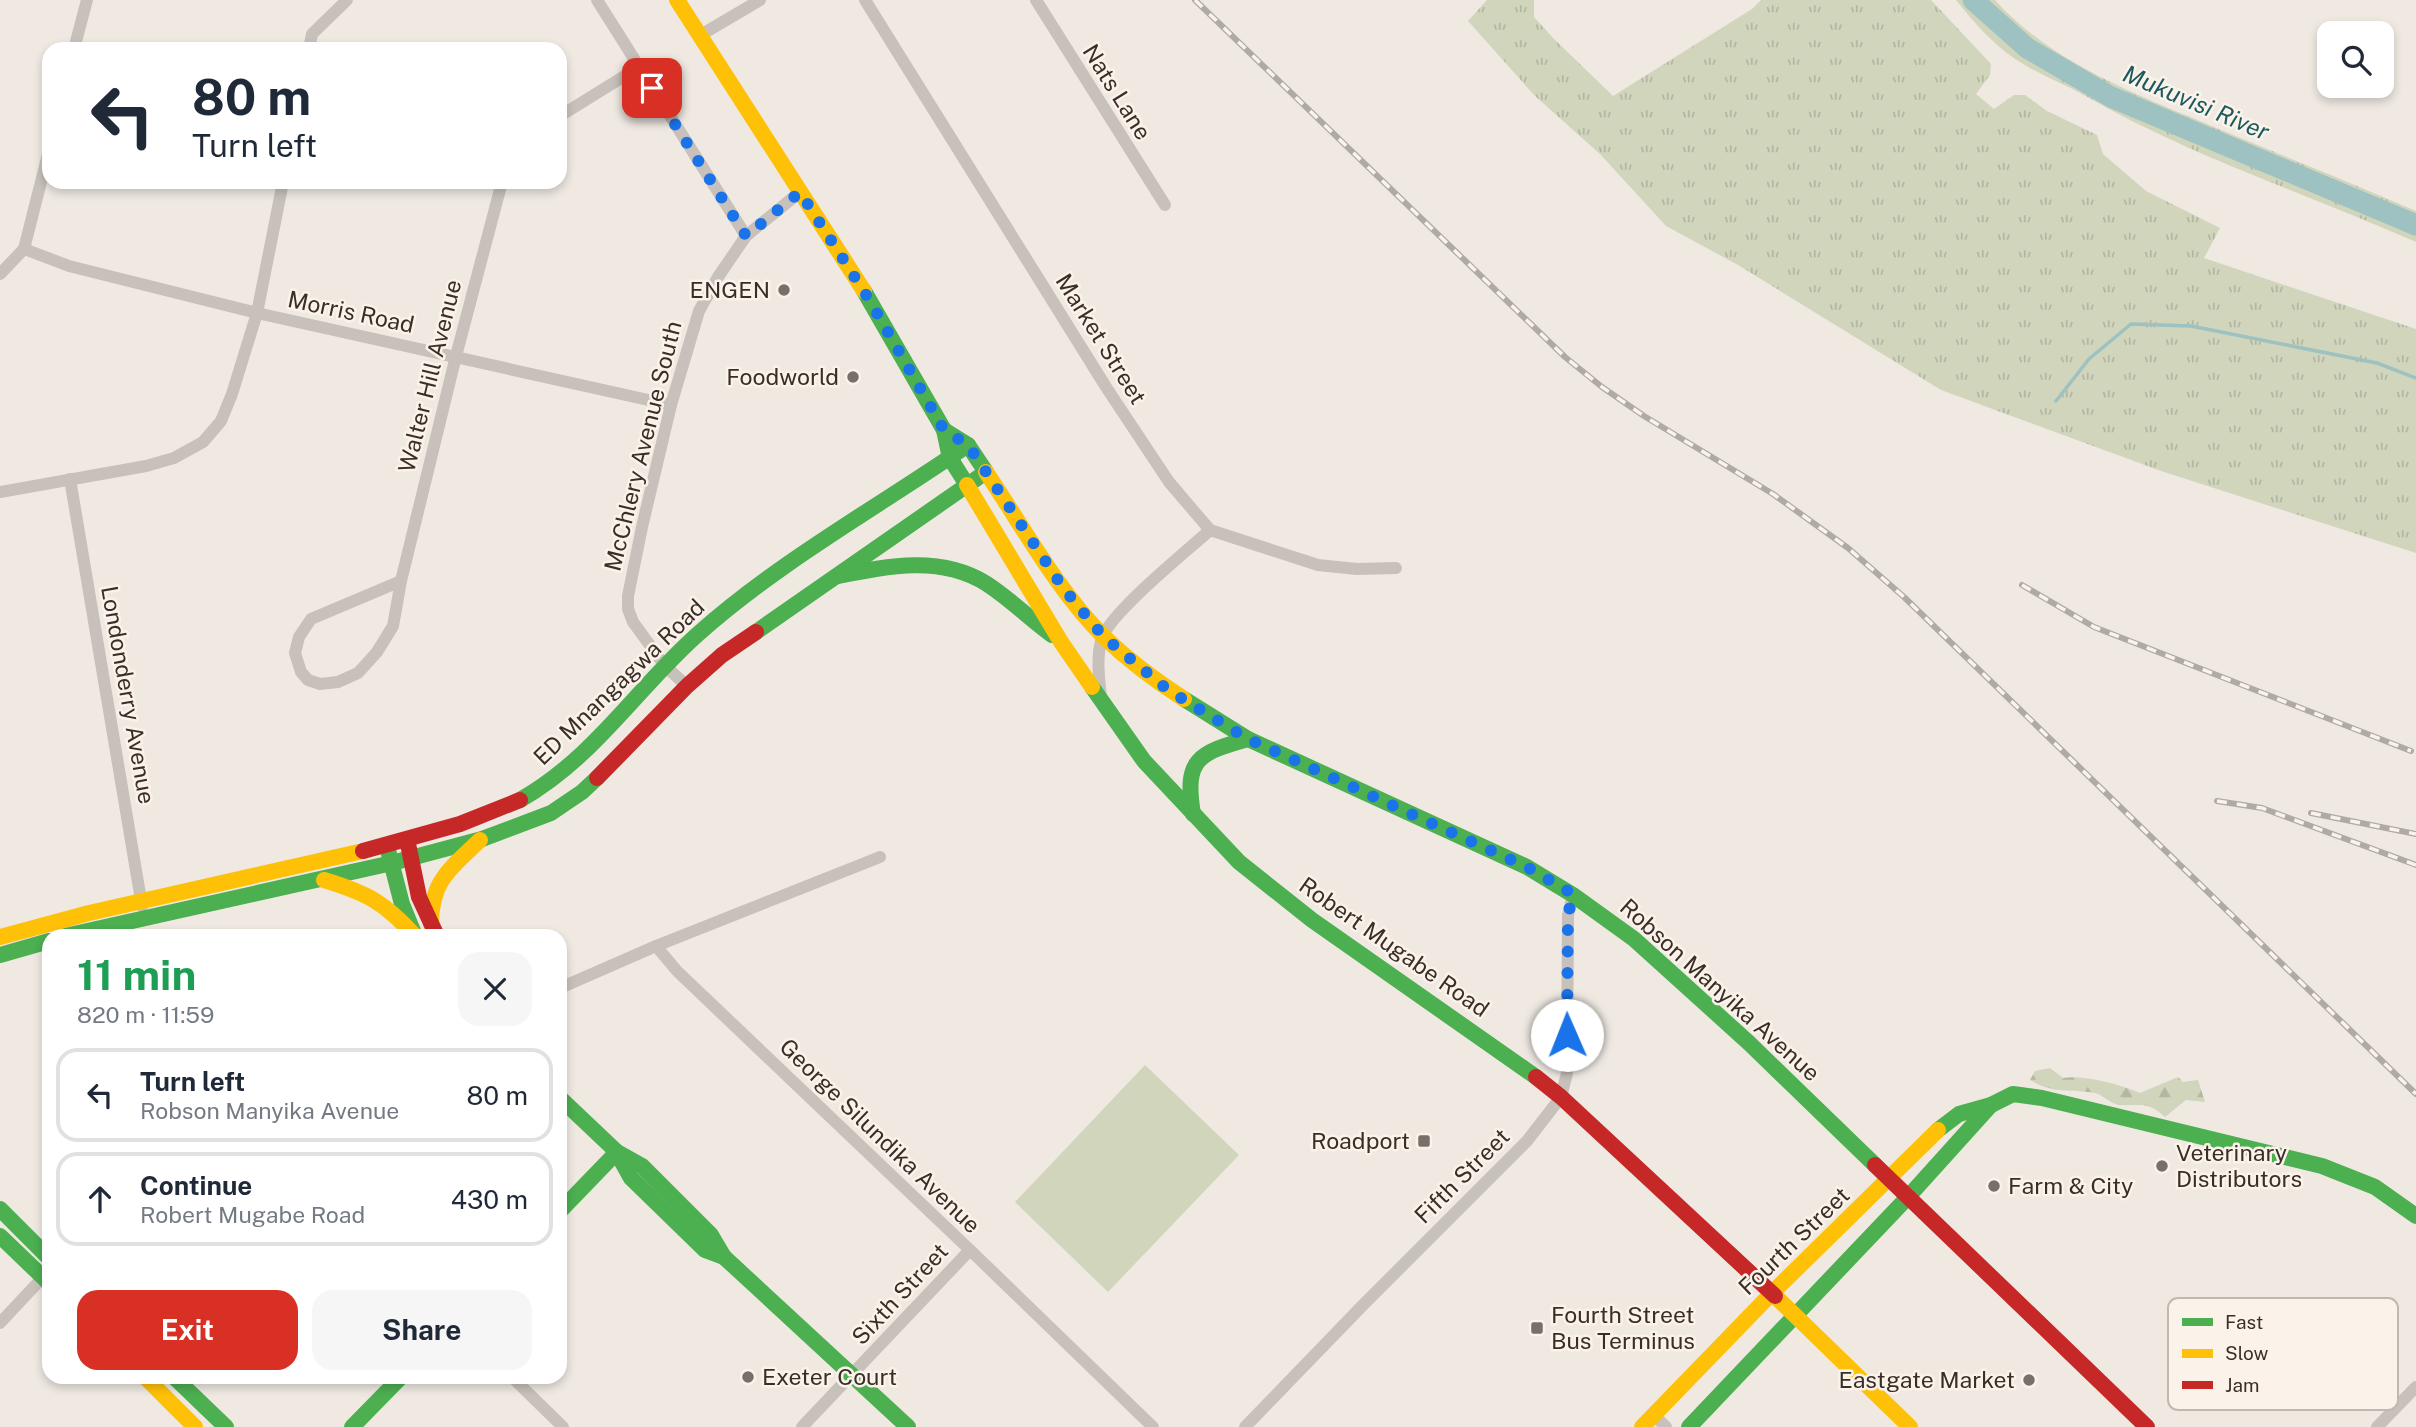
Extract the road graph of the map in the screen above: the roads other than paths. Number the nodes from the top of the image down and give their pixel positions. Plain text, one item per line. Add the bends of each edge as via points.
1 (87, 0) edge
2 (347, 0) edge
3 (597, 0) edge
4 (677, 0) edge
5 (760, 0) edge
6 (864, 0) edge
7 (1036, 0) edge
8 (699, 36) junction
9 (77, 42) edge
10 (310, 42) edge
11 (639, 67) junction
12 (567, 112) edge
13 (42, 178) edge
14 (282, 189) edge
15 (500, 189) edge
16 (800, 192) junction
17 (1165, 205) dead end
18 (746, 236) junction
19 (24, 249) junction
20 (0, 274) edge
21 (257, 313) junction
22 (456, 356) junction
23 (671, 405) junction
24 (944, 430) junction
25 (968, 445) junction
26 (950, 458) junction
27 (986, 472) junction
28 (70, 479) junction
29 (967, 485) junction
30 (0, 492) edge
31 (1210, 530) junction
32 (1396, 568) dead end
33 (834, 576) junction
34 (401, 581) junction
35 (1103, 636) junction
36 (1061, 642) junction
37 (665, 666) junction
38 (687, 686) junction
39 (1101, 699) junction
40 (1248, 739) junction
41 (1193, 815) junction
42 (482, 839) junction
43 (407, 840) junction
44 (387, 845) junction
45 (880, 857) dead end
46 (411, 858) junction
47 (392, 863) junction
48 (321, 879) junction
49 (1573, 894) junction
50 (143, 910) junction
51 (42, 929) edge
52 (42, 929) edge
53 (86, 929) edge
54 (408, 929) edge
55 (412, 929) edge
56 (434, 929) edge
57 (434, 929) edge
58 (0, 937) edge
59 (42, 943) edge
60 (656, 946) junction
61 (0, 955) edge
62 (567, 985) edge
63 (1561, 1097) junction
64 (567, 1105) edge
65 (1991, 1105) junction
66 (617, 1152) junction
67 (1890, 1179) junction
68 (1908, 1197) junction
69 (567, 1203) edge
70 (0, 1209) edge
71 (2416, 1216) edge
72 (0, 1236) edge
73 (970, 1250) junction
74 (42, 1251) edge
75 (42, 1273) edge
76 (42, 1282) edge
77 (1771, 1294) junction
78 (1794, 1314) junction
79 (0, 1323) edge
80 (853, 1374) junction
81 (152, 1384) edge
82 (181, 1384) edge
83 (394, 1384) edge
84 (519, 1384) edge
85 (2416, 1387) edge
86 (2398, 1406) edge
87 (1648, 1421) edge
88 (2382, 1422) edge
89 (195, 1427) edge
90 (226, 1427) edge
91 (352, 1427) edge
92 (563, 1427) edge
93 (802, 1427) edge
94 (908, 1427) edge
95 (1153, 1427) edge
96 (1245, 1427) edge
97 (1666, 1427) edge
98 (1689, 1427) edge
99 (1910, 1427) edge
100 (2147, 1427) edge
101 (2396, 1427) edge

1 - 9 street
2 - 10 street via 312,34
3 - 11 street
4 - 8 main road, Robert Mugabe Road
5 - 8 street
6 - 31 street, Market Street via 1106,387 1169,482
7 - 17 street, Nats Lane
8 - 16 main road, Robert Mugabe Road
11 - 12 street
11 - 18 street
13 - 19 street
14 - 21 street
15 - 22 street, Walter Hill Avenue
16 - 18 street, McChlery Avenue South
16 - 24 main road, Robert Mugabe Road
18 - 23 street, McChlery Avenue South via 699,310
19 - 20 street
19 - 21 street, Morris Road via 69,266
21 - 22 street, Morris Road
21 - 28 street via 221,421 203,442 146,466
22 - 23 street, Morris Road
22 - 34 street, Walter Hill Avenue
23 - 37 street, McChlery Avenue South via 628,596 633,622
24 - 25 main road, Robert Mugabe Road
24 - 26 main road, Robert Mugabe Road
25 - 26 main road, ED Mnangagwa Road
25 - 27 main road, Robson Manyika Avenue
26 - 29 main road, Robert Mugabe Road
26 - 37 main road, ED Mnangagwa Road via 745,596
27 - 29 main road, ED Mnangagwa Road
27 - 35 main road, Robson Manyika Avenue via 1064,589
28 - 30 street
28 - 50 street, Londonderry Avenue
29 - 33 main road, ED Mnangagwa Road
29 - 36 main road, Robert Mugabe Road
31 - 32 street via 1318,565
31 - 35 street via 1125,607
33 - 36 main road via 902,566 952,569 996,590
33 - 38 main road, ED Mnangagwa Road via 722,655
34 - 34 street, Walter Hill Avenue via 393,626 358,673 338,682 308,680 295,653 311,619
35 - 39 street via 1098,670
35 - 40 main road, Robson Manyika Avenue via 1168,690
36 - 39 main road, Robert Mugabe Road
37 - 38 street, McChlery Avenue South
37 - 43 main road, ED Mnangagwa Road via 593,744 542,788 462,823
38 - 42 main road, ED Mnangagwa Road via 582,792 551,813
39 - 41 main road, Robert Mugabe Road via 1144,761
40 - 41 main road via 1212,751 1193,767 1188,792
40 - 49 main road, Robson Manyika Avenue via 1527,867
41 - 63 main road, Robert Mugabe Road via 1239,862 1312,920
42 - 46 main road, ED Mnangagwa Road
42 - 56 main road via 435,890 431,904
43 - 44 main road, ED Mnangagwa Road
43 - 46 main road
44 - 47 main road
44 - 50 main road, ED Mnangagwa Road
45 - 60 street
46 - 47 main road, ED Mnangagwa Road
46 - 57 main road via 419,897
47 - 48 main road, ED Mnangagwa Road
47 - 55 main road
48 - 50 main road, ED Mnangagwa Road
48 - 54 main road via 373,896
49 - 63 street, Fifth Street via 1568,915 1567,1073
49 - 67 main road, Robson Manyika Avenue via 1644,948
50 - 52 main road, ED Mnangagwa Road
50 - 53 main road, ED Mnangagwa Road
51 - 58 main road, ED Mnangagwa Road
59 - 61 main road
60 - 62 street
60 - 73 street, George Silundika Avenue
63 - 77 main road, Robert Mugabe Road
63 - 96 street, Fifth Street via 1527,1141
64 - 66 main road
65 - 67 main road, Fourth Street via 1959,1114
65 - 68 main road
65 - 71 main road, Fourth Street via 2013,1094 2042,1098 2285,1157 2349,1175
66 - 69 main road
66 - 80 main road via 631,1178 705,1250 724,1257
67 - 68 main road, Robson Manyika Avenue
67 - 77 main road, Fourth Street
68 - 78 main road
68 - 100 main road, Robson Manyika Avenue
70 - 74 main road
72 - 75 main road
73 - 80 street, Sixth Street
73 - 95 street, George Silundika Avenue
76 - 79 street
77 - 78 main road, Robert Mugabe Road
77 - 87 main road, Fourth Street
78 - 98 main road
78 - 99 main road, Robert Mugabe Road
80 - 93 street, Sixth Street
80 - 94 main road
81 - 89 main road
82 - 90 main road
83 - 91 main road
84 - 92 street
85 - 86 street
87 - 97 street
88 - 101 street

